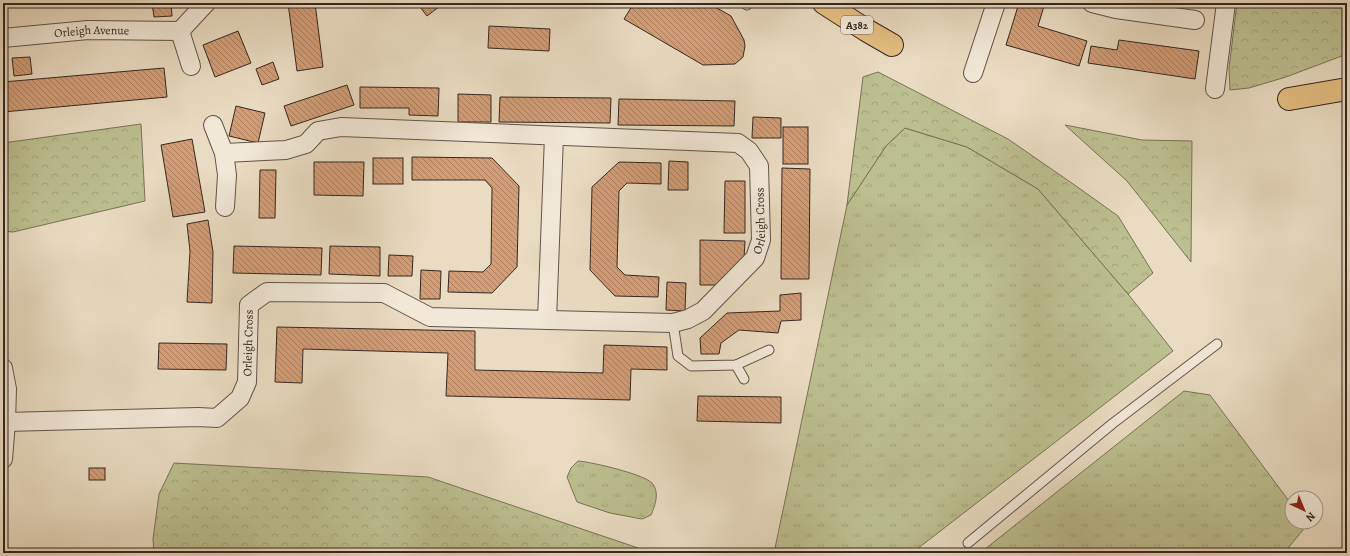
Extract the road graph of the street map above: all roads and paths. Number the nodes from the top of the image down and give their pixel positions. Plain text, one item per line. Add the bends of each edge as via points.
1 (206, 3) edge
2 (824, 3) edge
3 (996, 3) edge
4 (1092, 3) edge
5 (1226, 3) edge
6 (1117, 6) edge
7 (1195, 20) dead end
8 (180, 32) junction
9 (3, 38) edge
10 (892, 45) dead end
11 (191, 66) dead end
12 (973, 73) dead end
13 (1215, 89) dead end
14 (1347, 89) edge
15 (1289, 99) dead end
16 (213, 126) dead end
17 (554, 136) junction
18 (224, 153) junction
19 (225, 208) dead end
20 (547, 320) junction
21 (673, 323) junction
22 (1217, 344) dead end
23 (769, 350) dead end
24 (736, 365) junction
25 (3, 368) edge
26 (744, 379) dead end
27 (6, 422) junction
28 (3, 459) edge
29 (968, 543) dead end

1 - 8 street
2 - 10 main road, A382
3 - 12 street
4 - 6 street
5 - 13 street
6 - 7 street
8 - 9 street, Orleigh Avenue via 88,30
8 - 11 street
14 - 15 main road
16 - 18 street
17 - 18 street, Orleigh Cross via 341,127 318,131 306,144 286,150
17 - 20 street
17 - 21 street, Orleigh Cross via 738,143 749,151 759,166 761,240 755,258 703,311
18 - 19 street via 227,175
20 - 21 street, Orleigh Cross
20 - 27 street, Orleigh Cross via 430,317 384,293 267,292 249,305 247,382 240,398 217,418
21 - 24 lane via 678,356 691,366
22 - 29 lane via 1112,424
23 - 24 lane
24 - 26 lane
25 - 27 street via 8,389
27 - 28 street

